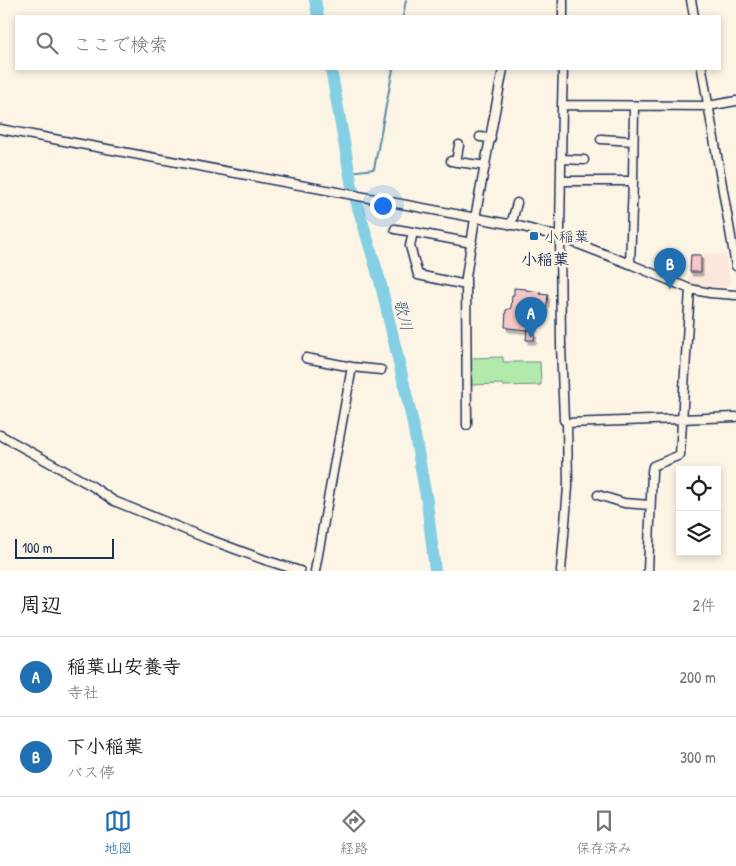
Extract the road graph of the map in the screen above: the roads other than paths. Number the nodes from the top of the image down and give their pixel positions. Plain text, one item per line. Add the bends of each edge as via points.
1 (563, 0) edge
2 (691, 0) edge
3 (563, 15) edge
4 (694, 15) edge
5 (503, 70) edge
6 (563, 70) edge
7 (702, 70) edge
8 (736, 102) edge
9 (562, 106) junction
10 (634, 106) junction
11 (708, 106) junction
12 (0, 130) edge
13 (480, 137) dead end
14 (491, 138) junction
15 (601, 140) dead end
16 (633, 141) junction
17 (459, 145) dead end
18 (562, 159) junction
19 (584, 160) dead end
20 (486, 166) junction
21 (561, 181) junction
22 (633, 181) junction
23 (517, 203) dead end
24 (475, 218) junction
25 (511, 225) junction
26 (395, 229) dead end
27 (733, 230) edge
28 (413, 232) junction
29 (560, 237) junction
30 (472, 243) junction
31 (735, 249) edge
32 (630, 264) junction
33 (736, 266) edge
34 (466, 285) junction
35 (690, 290) junction
36 (736, 295) edge
37 (306, 358) dead end
38 (352, 367) junction
39 (381, 370) dead end
40 (736, 417) edge
41 (683, 418) junction
42 (567, 423) junction
43 (467, 425) dead end
44 (0, 435) edge
45 (598, 495) dead end
46 (650, 505) junction
47 (300, 571) edge
48 (315, 571) edge
49 (561, 571) edge
50 (648, 571) edge

1 - 3 street
2 - 4 street
5 - 14 street
6 - 9 street
7 - 11 street
8 - 11 street
9 - 10 street
9 - 18 street
10 - 11 street
10 - 16 street
11 - 27 street
12 - 24 street
13 - 14 street
14 - 20 street
15 - 16 street
16 - 22 street
17 - 20 street via 453,162
18 - 19 street
18 - 21 street
20 - 24 street
21 - 22 street
21 - 29 street
22 - 32 street
23 - 25 street
24 - 25 street
24 - 30 street
25 - 29 street
26 - 28 street
27 - 31 street
28 - 30 street via 442,240
28 - 34 street via 410,246 418,275
29 - 32 street
29 - 42 street via 564,420
30 - 34 street
31 - 33 street
32 - 35 street
34 - 43 street
35 - 36 street
35 - 41 street
37 - 38 street
38 - 39 street
38 - 48 street
40 - 41 street
41 - 42 street
41 - 46 street via 680,455 653,466
42 - 49 street via 568,486
44 - 47 street via 114,501
45 - 46 street via 624,503
46 - 50 street

